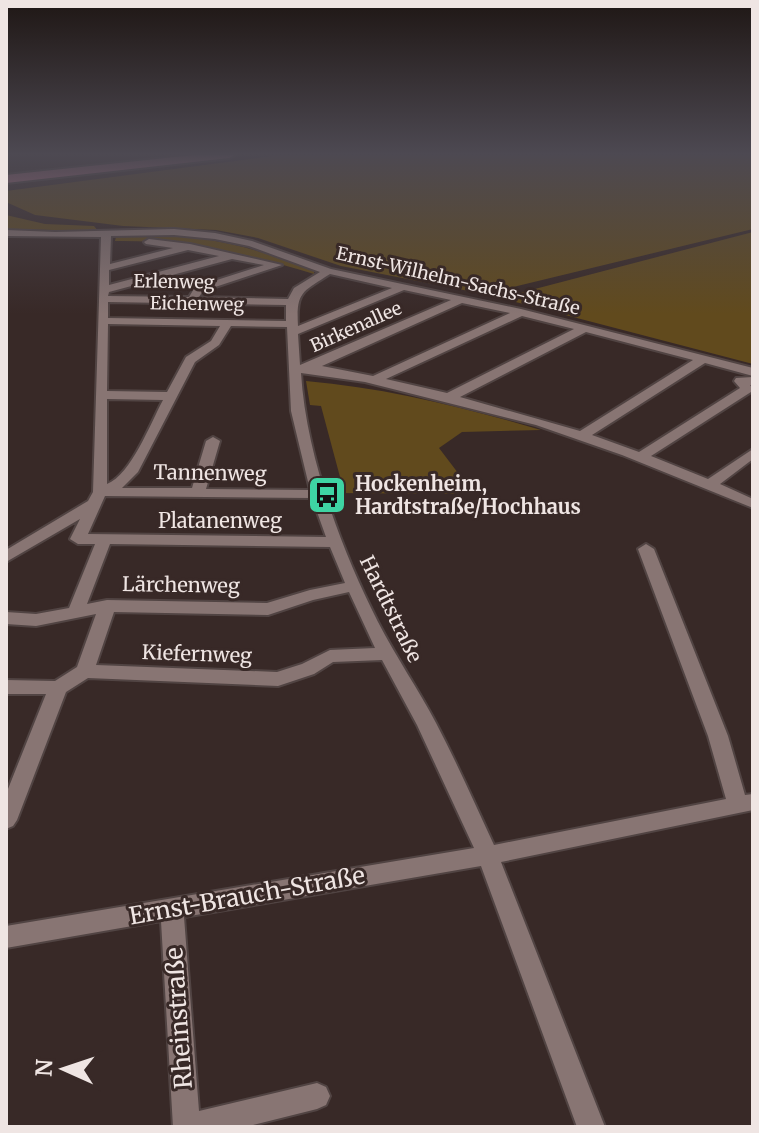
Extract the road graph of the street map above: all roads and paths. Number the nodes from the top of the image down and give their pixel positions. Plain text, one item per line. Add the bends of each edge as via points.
1 (6, 233) edge
2 (106, 243) junction
3 (190, 247) junction
4 (168, 252) junction
5 (235, 255) junction
6 (104, 268) junction
7 (328, 271) junction
8 (403, 287) junction
9 (103, 294) junction
10 (462, 299) junction
11 (192, 300) junction
12 (291, 302) junction
13 (521, 312) junction
14 (102, 321) junction
15 (228, 322) junction
16 (292, 328) junction
17 (585, 328) junction
18 (703, 359) junction
19 (301, 369) junction
20 (753, 372) edge
21 (375, 380) junction
22 (753, 381) edge
23 (101, 395) junction
24 (172, 396) junction
25 (450, 397) junction
26 (581, 436) junction
27 (213, 441) dead end
28 (753, 453) edge
29 (642, 456) junction
30 (710, 484) junction
31 (198, 493) junction
32 (318, 494) junction
33 (97, 498) junction
34 (753, 504) edge
35 (104, 540) junction
36 (336, 542) junction
37 (646, 549) dead end
38 (6, 557) edge
39 (354, 586) junction
40 (107, 606) junction
41 (76, 611) junction
42 (6, 618) edge
43 (386, 654) junction
44 (85, 671) junction
45 (6, 687) edge
46 (58, 688) junction
47 (746, 804) edge
48 (6, 820) edge
49 (488, 855) junction
50 (172, 909) junction
51 (6, 937) edge
52 (317, 1096) dead end
53 (188, 1127) edge
54 (591, 1127) edge

1 - 2 street
2 - 3 street
2 - 4 street
2 - 6 street
2 - 7 street, Ernst-Wilhelm-Sachs-Straße via 174,232 215,236
3 - 4 street
3 - 5 street
4 - 6 street
5 - 9 street
5 - 11 street via 277,265 199,289
6 - 9 street
7 - 8 street, Ernst-Wilhelm-Sachs-Straße
7 - 12 street via 298,290
8 - 10 street, Ernst-Wilhelm-Sachs-Straße
8 - 16 street, Birkenallee
9 - 11 street, Erlenweg
9 - 14 street
10 - 13 street, Ernst-Wilhelm-Sachs-Straße
10 - 19 street, Birkenallee
11 - 12 street, Erlenweg
12 - 16 street, Birkenallee
13 - 17 street, Ernst-Wilhelm-Sachs-Straße
13 - 21 street
14 - 15 street, Eichenweg
14 - 23 street
15 - 16 street, Eichenweg
15 - 24 street via 215,343 190,360
16 - 19 street, Birkenallee
17 - 18 street, Ernst-Wilhelm-Sachs-Straße
17 - 25 street
18 - 20 street, Ernst-Wilhelm-Sachs-Straße
18 - 26 street
19 - 21 street, Birkenallee
19 - 32 street, Hardtstraße via 297,411
21 - 25 street, Birkenallee
22 - 29 street via 740,381 747,389
23 - 24 street
23 - 33 street
24 - 33 street via 131,472
25 - 26 street, Birkenallee
26 - 29 street, Birkenallee
27 - 31 street
28 - 30 street
29 - 30 street, Birkenallee
30 - 34 street, Birkenallee
31 - 32 street, Tannenweg
31 - 33 street, Tannenweg
32 - 36 street, Hardtstraße
33 - 35 street via 78,539
33 - 38 street
35 - 36 street, Platanenweg
35 - 41 street
36 - 39 street, Hardtstraße
37 - 47 street
39 - 40 street, Lärchenweg via 268,609
39 - 43 street, Hardtstraße
40 - 41 street, Lärchenweg
40 - 44 street
41 - 42 street, Lärchenweg via 36,620
43 - 44 street, Kiefernweg via 330,656 278,679
43 - 49 street, Hardtstraße via 427,725
44 - 46 street
45 - 46 street
46 - 48 street
47 - 49 street, Ernst-Brauch-Straße
49 - 50 street, Ernst-Brauch-Straße
49 - 54 street, Hardtstraße
50 - 51 street, Ernst-Brauch-Straße
50 - 53 street, Rheinstraße
52 - 53 street, Rheinstraße

